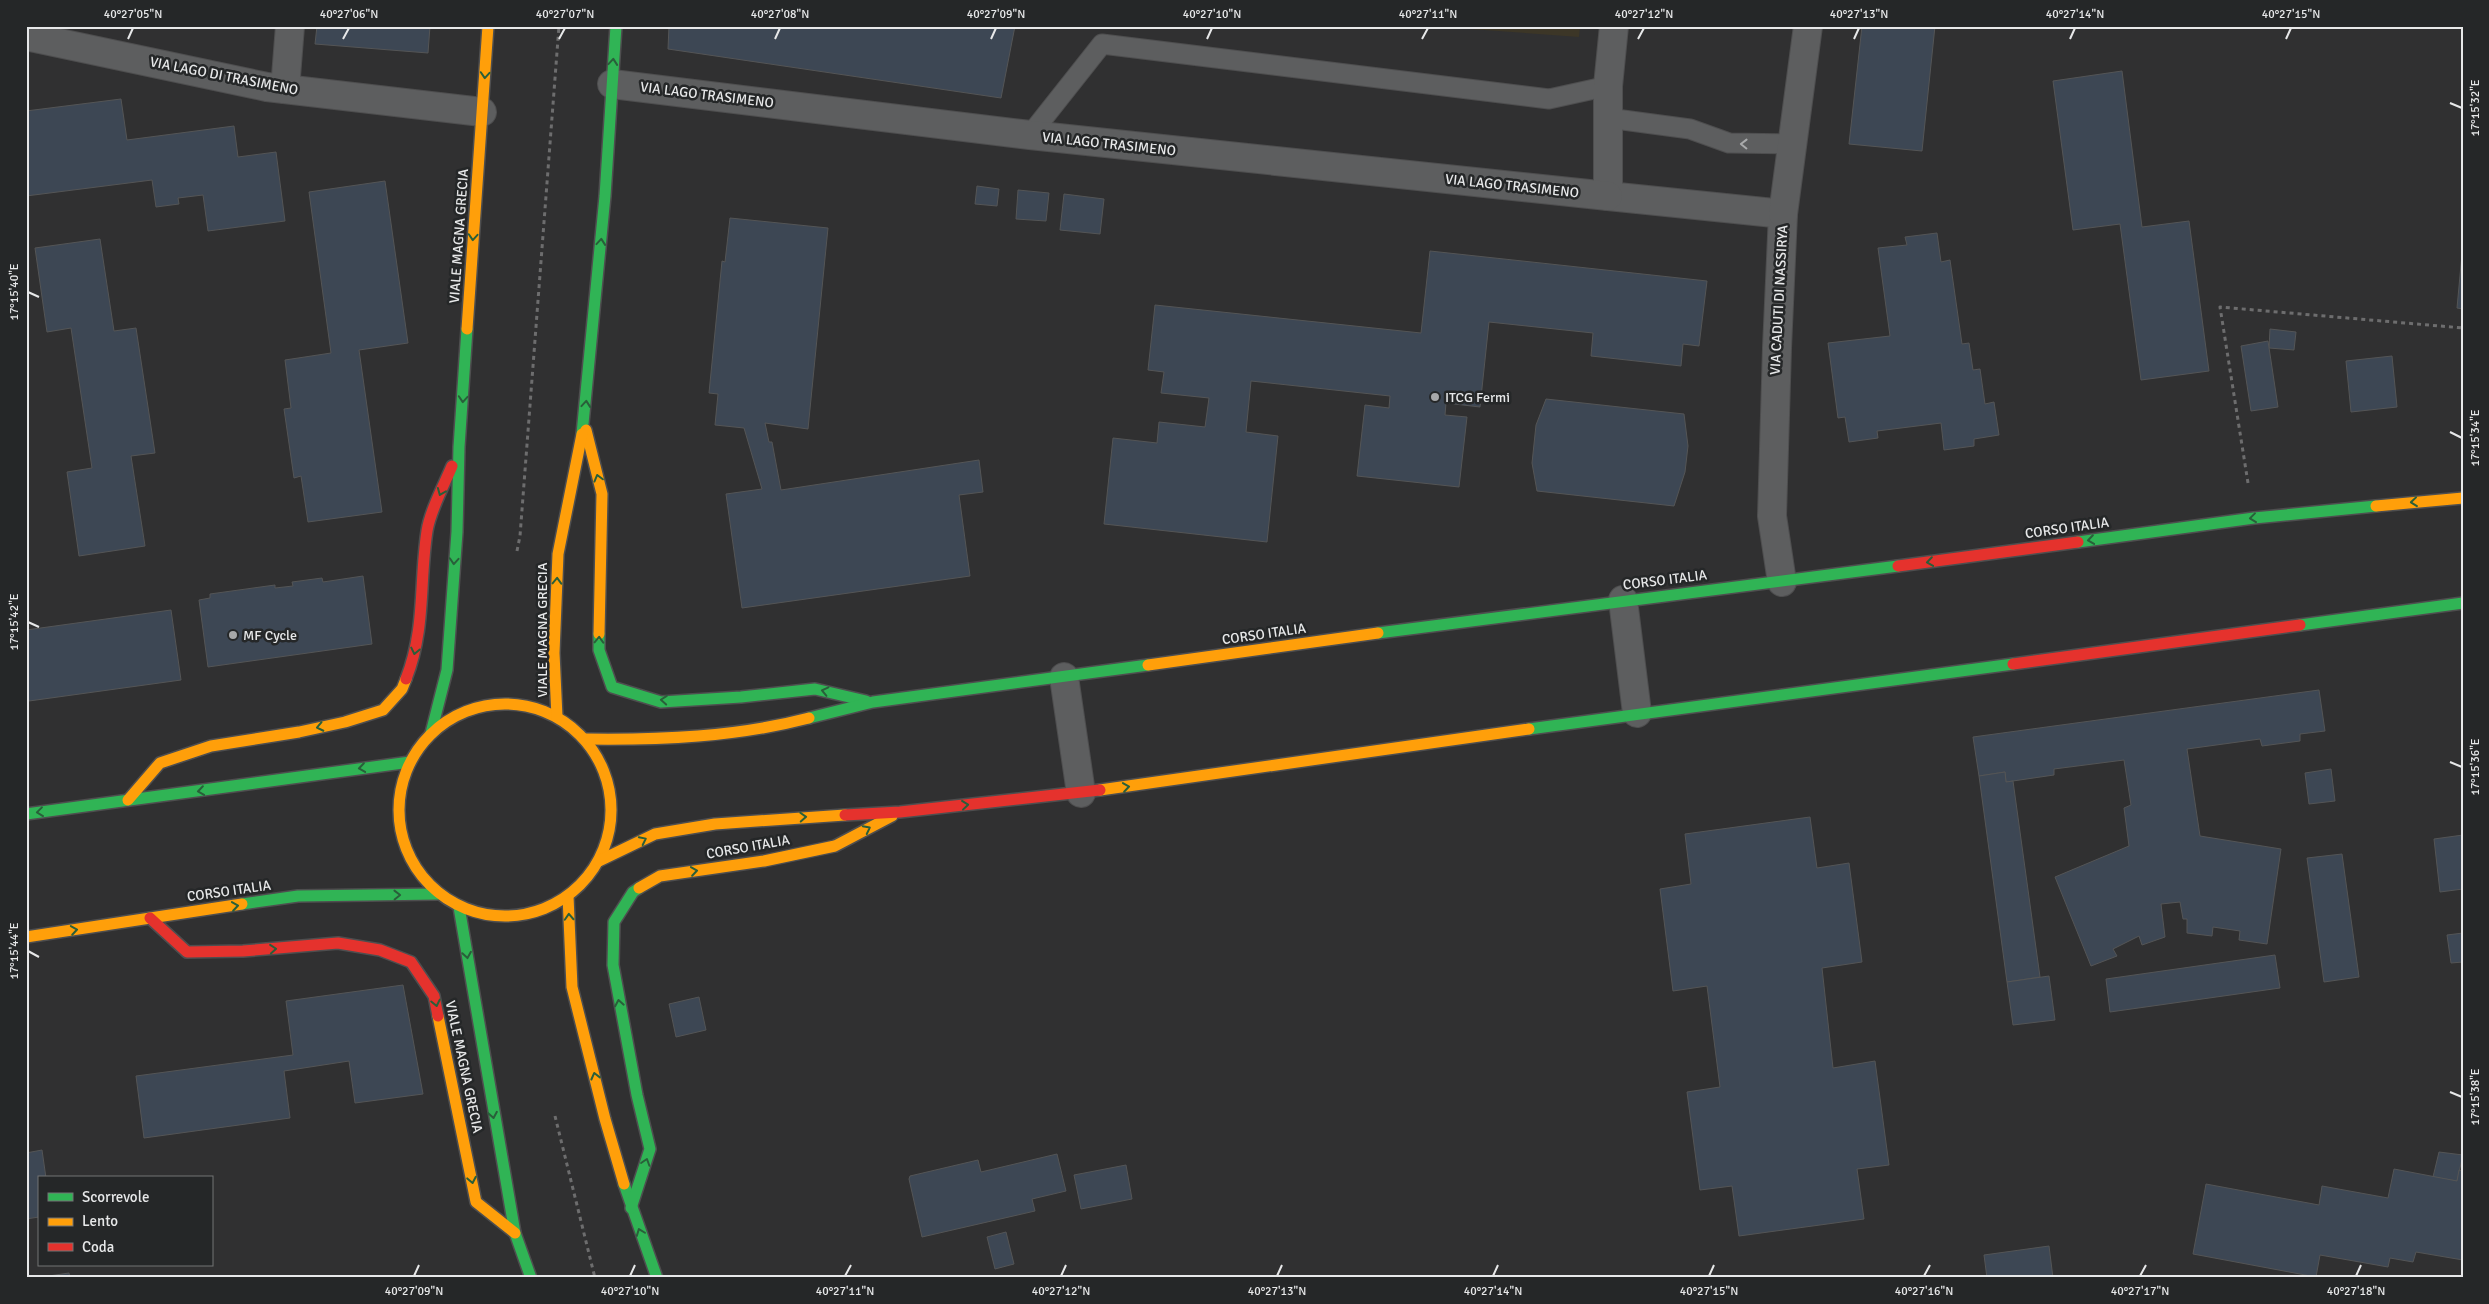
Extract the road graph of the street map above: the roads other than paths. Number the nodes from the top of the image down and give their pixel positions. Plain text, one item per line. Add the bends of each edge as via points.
1 (290, 26) edge
2 (488, 26) edge
3 (616, 26) edge
4 (1614, 26) edge
5 (1808, 26) edge
6 (26, 36) edge
7 (612, 84) junction
8 (1608, 86) junction
9 (286, 89) junction
10 (482, 112) junction
11 (1608, 118) junction
12 (1030, 135) junction
13 (1792, 144) junction
14 (1608, 196) junction
15 (1783, 214) junction
16 (584, 426) junction
17 (460, 447) junction
18 (2463, 498) edge
19 (1782, 582) junction
20 (1623, 600) junction
21 (2463, 602) edge
22 (1064, 677) junction
23 (612, 687) joint
24 (872, 702) junction
25 (1637, 713) junction
26 (557, 717) junction
27 (431, 733) junction
28 (585, 738) junction
29 (410, 762) junction
30 (1081, 793) junction
31 (128, 800) junction
32 (900, 812) junction
33 (26, 814) edge
34 (599, 861) junction
35 (438, 894) junction
36 (568, 896) junction
37 (460, 907) junction
38 (150, 918) junction
39 (26, 937) edge
40 (630, 1208) junction
41 (515, 1234) junction
42 (531, 1278) edge
43 (658, 1278) edge

1 - 9 street
2 -> 10 street, VIALE MAGNA GRECIA
7 -> 3 street, VIALE MAGNA GRECIA
4 - 8 street
5 - 13 street
6 - 9 street, VIA LAGO DI TRASIMENO
7 - 12 street, VIA LAGO TRASIMENO
16 -> 7 street, VIALE MAGNA GRECIA
8 - 11 street
8 - 12 lane via 1549,99 1102,44
9 - 10 street, VIA LAGO DI TRASIMENO
10 -> 17 street, VIALE MAGNA GRECIA
13 -> 11 lane via 1729,143 1690,129
11 - 14 street
12 - 14 street, VIA LAGO TRASIMENO
13 - 15 street
14 - 15 street, VIA CADUTI DI NASSIRYA
15 - 19 street, VIA CADUTI DI NASSIRYA via 1772,516
23 -> 16 street, VIALE MAGNA GRECIA via 599,650 602,494
26 -> 16 street, VIALE MAGNA GRECIA via 554,653 558,554
17 -> 27 street, VIALE MAGNA GRECIA via 447,670
17 -> 31 street, VIALE MAGNA GRECIA via 427,529 421,622 412,664 402,689 383,710 308,730 212,746 160,763
18 -> 19 street, CORSO ITALIA via 2254,518
19 - 20 street, CORSO ITALIA
20 - 22 street, CORSO ITALIA
20 - 25 street
21 - 25 street, CORSO ITALIA
22 - 24 street, CORSO ITALIA
22 - 30 street
24 -> 23 street, CORSO ITALIA via 815,689 661,702
24 - 28 street, CORSO ITALIA via 758,729 649,740
30 -> 25 street, CORSO ITALIA
26 - 27 street via 515,704 469,710
26 - 28 street
27 - 29 street
28 - 34 street via 602,766 611,797 610,830
29 -> 31 street
29 - 35 street via 399,796 401,833 414,867
32 -> 30 street, CORSO ITALIA
31 -> 33 street
34 -> 32 street, CORSO ITALIA via 655,834 776,818
40 -> 32 street, CORSO ITALIA via 650,1150 612,965 614,922 633,892 660,876 764,861 834,846
34 - 36 street
35 - 37 street
38 -> 35 street, CORSO ITALIA via 298,896
36 - 37 street via 534,913 496,917
40 -> 36 street via 572,987
37 -> 41 street, VIALE MAGNA GRECIA
39 -> 38 street, CORSO ITALIA
38 -> 41 street, VIALE MAGNA GRECIA via 187,952 338,943 380,950 411,962 434,996 476,1202
43 -> 40 street
41 - 42 street, VIALE MAGNA GRECIA

